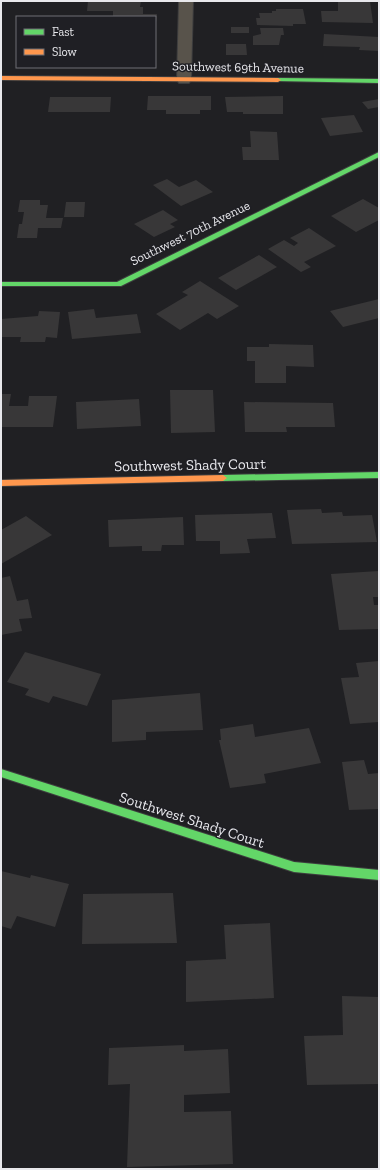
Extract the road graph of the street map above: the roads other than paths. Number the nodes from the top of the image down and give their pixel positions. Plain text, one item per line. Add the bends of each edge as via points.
1 (186, 1) edge
2 (1, 78) edge
3 (184, 80) junction
4 (379, 80) edge
5 (379, 154) edge
6 (1, 284) edge
7 (379, 475) edge
8 (1, 483) edge
9 (1, 773) edge
10 (379, 875) edge

1 - 3 street
2 - 3 street, Southwest 69th Avenue
3 - 4 street, Southwest 69th Avenue
5 - 6 street, Southwest 70th Avenue via 118,284
7 - 8 street, Southwest Shady Court
9 - 10 street, Southwest Shady Court via 294,867

